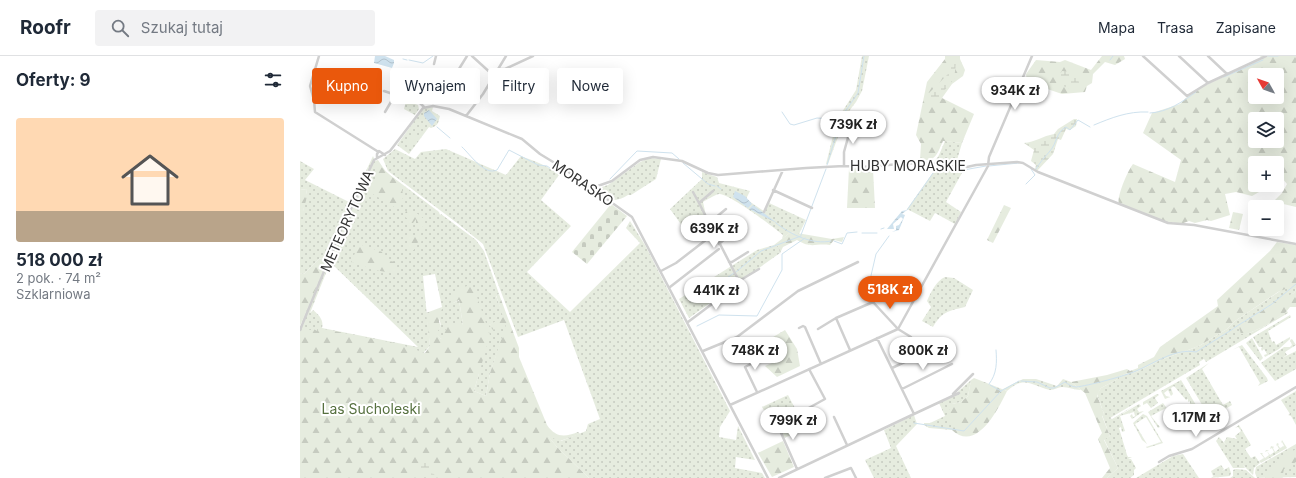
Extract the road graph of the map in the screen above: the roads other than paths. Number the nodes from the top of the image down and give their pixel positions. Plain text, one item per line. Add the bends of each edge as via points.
1 (319, 56) edge
2 (436, 56) edge
3 (467, 56) edge
4 (472, 56) edge
5 (506, 56) edge
6 (533, 56) edge
7 (1032, 56) edge
8 (1143, 56) edge
9 (1179, 56) edge
10 (1208, 56) edge
11 (1265, 57) edge
12 (434, 64) dead end
13 (315, 68) edge
14 (460, 68) edge
15 (499, 68) edge
16 (507, 68) edge
17 (488, 71) edge
18 (1227, 74) junction
19 (312, 79) edge
20 (1208, 83) junction
21 (488, 87) edge
22 (384, 91) dead end
23 (312, 93) edge
24 (390, 93) edge
25 (390, 103) edge
26 (314, 104) edge
27 (421, 104) edge
28 (425, 107) junction
29 (384, 112) dead end
30 (466, 116) junction
31 (852, 123) dead end
32 (377, 152) junction
33 (385, 155) junction
34 (378, 158) junction
35 (988, 164) junction
36 (844, 166) junction
37 (783, 170) junction
38 (592, 188) junction
39 (774, 190) junction
40 (713, 191) dead end
41 (693, 192) dead end
42 (698, 202) junction
43 (812, 208) dead end
44 (726, 209) dead end
45 (764, 212) dead end
46 (709, 223) junction
47 (736, 229) dead end
48 (711, 236) dead end
49 (719, 244) junction
50 (1296, 244) edge
51 (719, 249) dead end
52 (748, 252) dead end
53 (729, 261) junction
54 (858, 262) dead end
55 (759, 269) dead end
56 (662, 271) junction
57 (736, 286) dead end
58 (670, 287) junction
59 (836, 318) junction
60 (688, 322) junction
61 (800, 328) dead end
62 (818, 329) dead end
63 (898, 329) junction
64 (300, 330) edge
65 (911, 337) dead end
66 (877, 338) junction
67 (850, 350) junction
68 (930, 350) dead end
69 (703, 351) junction
70 (768, 355) dead end
71 (821, 364) junction
72 (952, 364) dead end
73 (892, 368) junction
74 (809, 369) junction
75 (973, 374) dead end
76 (1296, 387) edge
77 (902, 389) junction
78 (757, 392) junction
79 (959, 393) dead end
80 (951, 396) junction
81 (730, 405) junction
82 (805, 410) dead end
83 (786, 412) dead end
84 (914, 414) junction
85 (834, 417) dead end
86 (847, 445) junction
87 (1159, 462) dead end
88 (798, 469) junction
89 (768, 478) edge
90 (779, 478) edge
91 (825, 478) edge
92 (856, 478) edge

1 - 13 street
2 - 12 street
3 - 14 street
4 - 17 street
5 - 15 street
6 - 16 street
7 - 35 street via 1008,109
8 - 20 street via 1187,96
9 - 20 street
10 - 18 street
11 - 18 street
18 - 20 street
19 - 23 street
21 - 30 street
22 - 24 street
25 - 29 street
26 - 32 street via 317,113
27 - 28 street
28 - 30 street, MORASKO via 439,106
28 - 33 street, METEORYTOWA via 391,151
30 - 38 street, MORASKO via 522,139
31 - 36 street via 844,152
32 - 33 street
32 - 34 street
33 - 34 street, METEORYTOWA
34 - 64 street, METEORYTOWA via 343,225
35 - 36 street, HUBY MORASKIE via 962,168 930,163
35 - 50 street, HUBY MORASKIE via 1023,163 1038,172 1168,223 1194,225
35 - 63 street
36 - 37 street, HUBY MORASKIE
37 - 38 street, HUBY MORASKIE via 712,174 686,162 653,157 640,160 612,181
37 - 39 street
38 - 56 street, MORASKO via 634,218
39 - 43 street
39 - 45 street
40 - 42 street
41 - 42 street
42 - 46 street
44 - 46 street
46 - 49 street
47 - 49 street
48 - 56 street
49 - 53 street
51 - 58 street
52 - 53 street via 732,262
53 - 55 street via 740,282
54 - 69 street via 798,291 736,337
56 - 58 street, MORASKO
57 - 60 street
58 - 60 street, MORASKO
59 - 62 street
59 - 63 street via 873,301
59 - 67 street
60 - 69 street, MORASKO
61 - 71 street via 805,327
63 - 65 street
63 - 66 street
66 - 67 street
66 - 73 street
67 - 71 street
68 - 73 street
69 - 81 street, MORASKO
70 - 78 street via 745,367
71 - 74 street
72 - 77 street
73 - 77 street
74 - 78 street
74 - 82 street via 825,400
75 - 80 street
76 - 87 street via 1192,449
77 - 84 street
78 - 81 street
79 - 80 street
80 - 84 street
81 - 89 street, MORASKO
83 - 88 street via 774,417
84 - 86 street
85 - 86 street
86 - 88 street
88 - 90 street
91 - 92 street via 851,468

